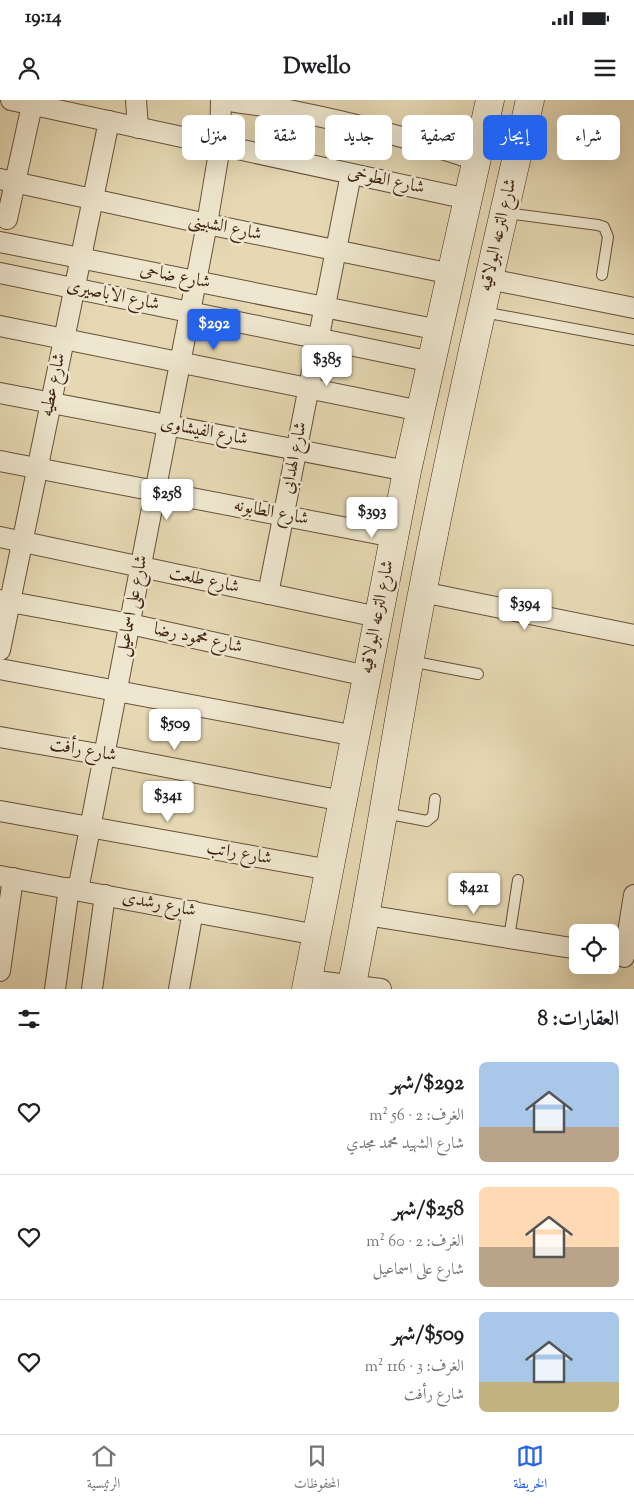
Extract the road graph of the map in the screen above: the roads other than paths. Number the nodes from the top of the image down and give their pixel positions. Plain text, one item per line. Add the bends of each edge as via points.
1 (11, 100) edge
2 (136, 100) edge
3 (221, 100) edge
4 (489, 100) edge
5 (530, 100) edge
6 (32, 105) junction
7 (72, 107) edge
8 (221, 115) edge
9 (109, 121) junction
10 (138, 128) junction
11 (182, 138) edge
12 (245, 151) edge
13 (218, 160) edge
14 (476, 160) junction
15 (352, 174) junction
16 (8, 181) edge
17 (92, 199) junction
18 (468, 199) junction
19 (504, 212) junction
20 (7, 219) dead end
21 (207, 224) junction
22 (0, 242) edge
23 (336, 251) junction
24 (80, 258) junction
25 (0, 273) edge
26 (452, 274) junction
27 (602, 275) dead end
28 (489, 279) junction
29 (196, 282) junction
30 (74, 288) junction
31 (325, 308) junction
32 (634, 308) edge
33 (190, 312) junction
34 (482, 312) junction
35 (0, 326) edge
36 (439, 330) junction
37 (319, 338) junction
38 (64, 339) junction
39 (634, 340) edge
40 (180, 362) junction
41 (432, 362) junction
42 (309, 388) junction
43 (0, 393) edge
44 (51, 402) junction
45 (421, 410) junction
46 (168, 425) junction
47 (297, 450) junction
48 (0, 461) edge
49 (37, 468) junction
50 (407, 471) junction
51 (155, 491) junction
52 (284, 516) junction
53 (0, 537) edge
54 (394, 537) junction
55 (22, 542) junction
56 (140, 567) junction
57 (422, 592) junction
58 (268, 594) junction
59 (5, 601) edge
60 (378, 617) junction
61 (130, 624) junction
62 (634, 635) edge
63 (0, 650) edge
64 (409, 661) junction
65 (0, 670) edge
66 (478, 674) dead end
67 (367, 676) junction
68 (117, 691) junction
69 (356, 736) junction
70 (0, 737) edge
71 (104, 755) junction
72 (435, 799) dead end
73 (343, 801) junction
74 (0, 811) edge
75 (383, 813) junction
76 (90, 827) junction
77 (330, 870) junction
78 (7, 877) edge
79 (518, 880) dead end
80 (74, 889) junction
81 (105, 895) junction
82 (634, 895) edge
83 (193, 912) junction
84 (366, 915) junction
85 (317, 935) junction
86 (509, 938) junction
87 (569, 948) edge
88 (623, 956) edge
89 (0, 971) edge
90 (307, 985) edge
91 (352, 987) edge
92 (55, 989) edge
93 (92, 989) edge
94 (179, 989) edge
95 (381, 989) edge

1 - 6 street, شارع الطوخى
2 - 10 street
3 - 8 street, شارع على اسماعيل
3 - 14 street via 292,110 354,124
4 - 14 street, شارع الترعه البولاقيه
5 - 19 street, شارع الترعه البولاقيه
6 - 7 street, شارع الطوخى
6 - 16 street
7 - 9 street, شارع الطوخى
9 - 10 street, شارع الطوخى
9 - 17 street, شارع عطيه
10 - 11 street, شارع الطوخى
12 - 15 street, شارع الطوخى
13 - 21 street, شارع على اسماعيل
14 - 18 street, شارع الترعه البولاقيه
15 - 18 street, شارع الطوخى
15 - 23 street, شارع الهدابى
16 - 17 street, شارع الشبينى
16 - 20 street
17 - 21 street, شارع الشبينى
17 - 24 street, شارع عطيه
18 - 26 street, شارع الترعه البولاقيه
19 - 27 lane via 601,225 608,237
19 - 28 street, شارع الترعه البولاقيه
21 - 23 street, شارع الشبينى
21 - 29 street, شارع على اسماعيل
22 - 24 street, شارع ضاحى
23 - 26 street, شارع الشبينى
23 - 31 street, شارع الهدابى
24 - 29 street, شارع ضاحى
24 - 30 street, شارع عطيه
25 - 30 street, شارع الاباصيرى
26 - 36 street, شارع الترعه البولاقيه
28 - 32 street
28 - 34 street, شارع الترعه البولاقيه
29 - 31 street, شارع ضاحى
29 - 33 street, شارع على اسماعيل
30 - 33 street, شارع الاباصيرى
30 - 38 street, شارع عطيه
31 - 36 street, شارع ضاحى
31 - 37 street, شارع الهدابى
33 - 37 street, شارع الاباصيرى
33 - 40 street, شارع على اسماعيل
34 - 39 lane
34 - 57 street, شارع الترعه البولاقيه
35 - 38 street
36 - 41 street, شارع الترعه البولاقيه
37 - 41 street, شارع الاباصيرى
37 - 42 street, شارع الهدابى
38 - 40 street
38 - 44 street, شارع عطيه
40 - 42 street
40 - 46 street, شارع على اسماعيل
41 - 45 street, شارع الترعه البولاقيه
42 - 45 street
42 - 47 street, شارع الهدابى
43 - 44 street, شارع الفيشاوى
44 - 46 street, شارع الفيشاوى
44 - 49 street, شارع عطيه
45 - 50 street, شارع الترعه البولاقيه
46 - 47 street, شارع الفيشاوى
46 - 51 street, شارع على اسماعيل
47 - 50 street, شارع الفيشاوى
47 - 52 street, شارع الهدابى
48 - 49 street, شارع الطابونه
49 - 51 street, شارع الطابونه
49 - 55 street, شارع عطيه
50 - 54 street, شارع الترعه البولاقيه
51 - 52 street, شارع الطابونه
51 - 56 street, شارع على اسماعيل
52 - 54 street, شارع الطابونه
52 - 58 street, شارع الهدابى
53 - 55 street, شارع طلعت
54 - 60 street, شارع الترعه البولاقيه
55 - 56 street, شارع طلعت
55 - 59 street, شارع عطيه
56 - 58 street, شارع طلعت
56 - 61 street, شارع على اسماعيل
57 - 62 street
57 - 64 street, شارع الترعه البولاقيه
58 - 60 street, شارع طلعت
59 - 61 street, شارع محمود رضا
59 - 63 street, شارع عطيه
60 - 67 street, شارع الترعه البولاقيه
61 - 67 street, شارع محمود رضا
61 - 68 street, شارع على اسماعيل
64 - 66 lane
64 - 75 street, شارع الترعه البولاقيه
65 - 68 street
67 - 69 street, شارع الترعه البولاقيه
68 - 69 street
68 - 71 street, شارع على اسماعيل
69 - 73 street, شارع الترعه البولاقيه
70 - 71 street, شارع رأفت
71 - 73 street, شارع رأفت
71 - 76 street, شارع على اسماعيل
72 - 75 lane via 433,816 427,822
73 - 77 street, شارع الترعه البولاقيه
74 - 76 street, شارع راتب
75 - 84 street, شارع الترعه البولاقيه
76 - 77 street, شارع راتب
76 - 80 street, شارع على اسماعيل
77 - 85 street, شارع الترعه البولاقيه
78 - 80 street, شارع رشدى
78 - 89 street
79 - 86 lane
80 - 81 street, شارع رشدى
80 - 92 street, شارع على اسماعيل
81 - 83 street, شارع رشدى
81 - 93 street
82 - 88 street
83 - 85 street, شارع رشدى
83 - 94 street
84 - 86 street
84 - 91 street, شارع الترعه البولاقيه
85 - 90 street, شارع الترعه البولاقيه
86 - 87 street
90 - 91 street
91 - 95 street

